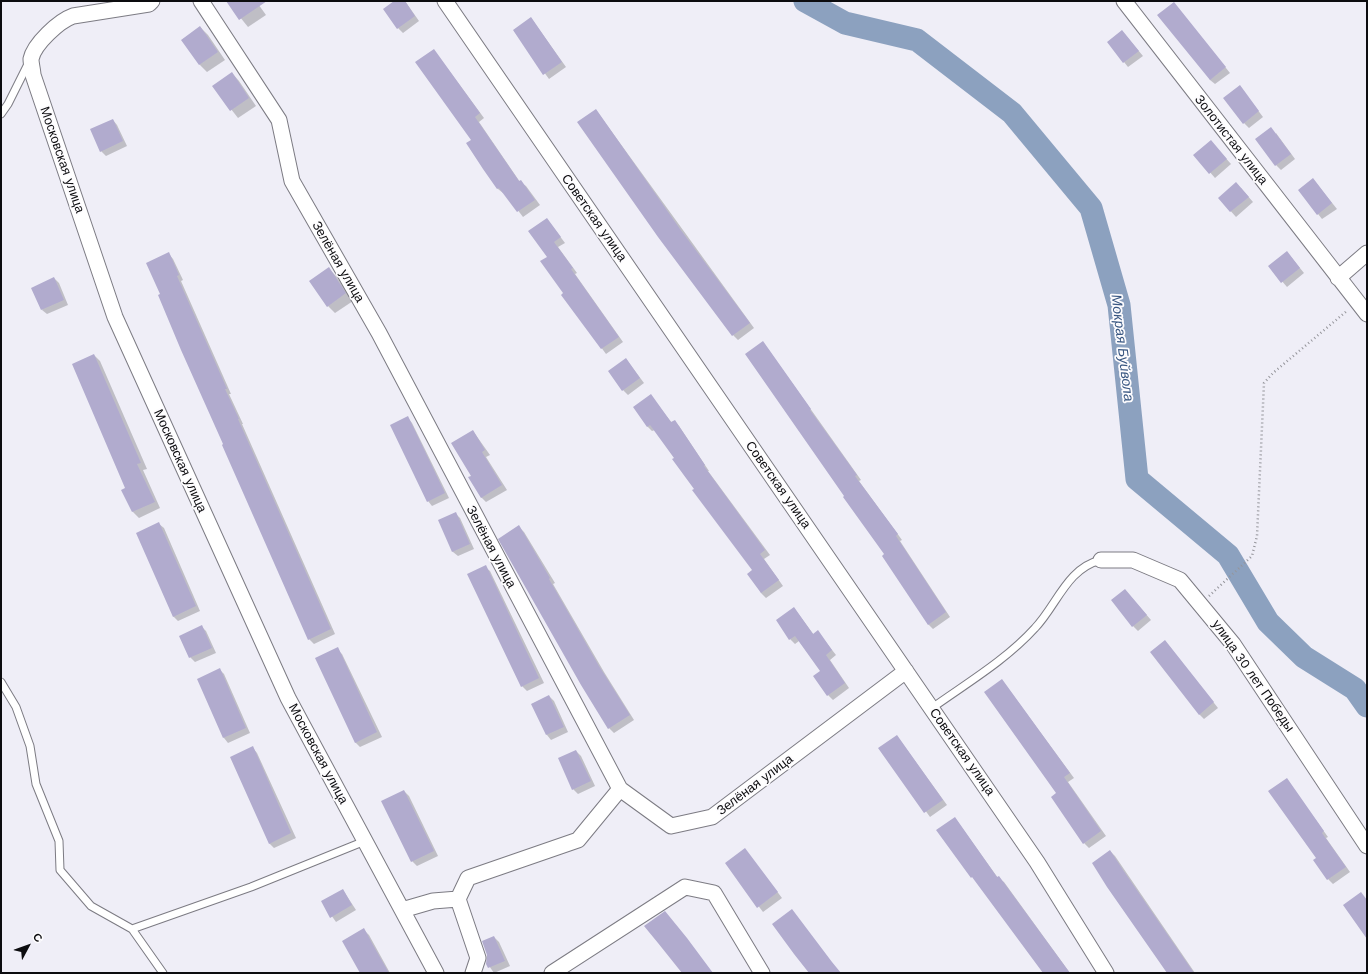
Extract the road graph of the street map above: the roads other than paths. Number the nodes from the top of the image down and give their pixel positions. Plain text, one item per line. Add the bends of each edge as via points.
1 (152, 1) edge
2 (201, 1) edge
3 (445, 1) edge
4 (1124, 1) edge
5 (31, 59) junction
6 (1, 114) edge
7 (1367, 253) edge
8 (1338, 278) junction
9 (1362, 308) edge
10 (1101, 560) joint
11 (906, 671) junction
12 (1, 682) edge
13 (932, 708) junction
14 (620, 789) junction
15 (365, 841) junction
16 (1367, 846) edge
17 (458, 899) junction
18 (402, 910) junction
19 (132, 928) junction
20 (475, 972) edge
21 (163, 973) edge
22 (436, 973) edge
23 (552, 973) edge
24 (762, 973) edge
25 (1106, 973) edge

1 - 5 street via 149,4 73,16 63,20 43,39
2 - 14 street, Зелёная улица via 279,120 292,181 379,333
3 - 11 street, Советская улица
4 - 8 street, Золотистая улица
5 - 6 lane
5 - 15 street, Московская улица via 33,75 115,317 288,698
7 - 8 street
8 - 9 street, Золотистая улица
10 - 13 lane via 1090,562 1075,574 1037,627 1016,648
10 - 16 street, улица 30 лет Победы via 1133,560 1180,580 1233,644
11 - 13 street, Советская улица
11 - 14 street, Зелёная улица via 712,817 671,826
12 - 19 lane via 16,707 30,746 36,784 59,841 60,870 91,906
13 - 25 street, Советская улица via 1038,862
14 - 17 street via 578,840 468,878
15 - 18 street, Московская улица
15 - 19 lane via 251,887
17 - 18 street via 433,901
17 - 20 street via 478,958
18 - 22 street, Московская улица
19 - 21 lane
23 - 24 street via 684,887 714,894

